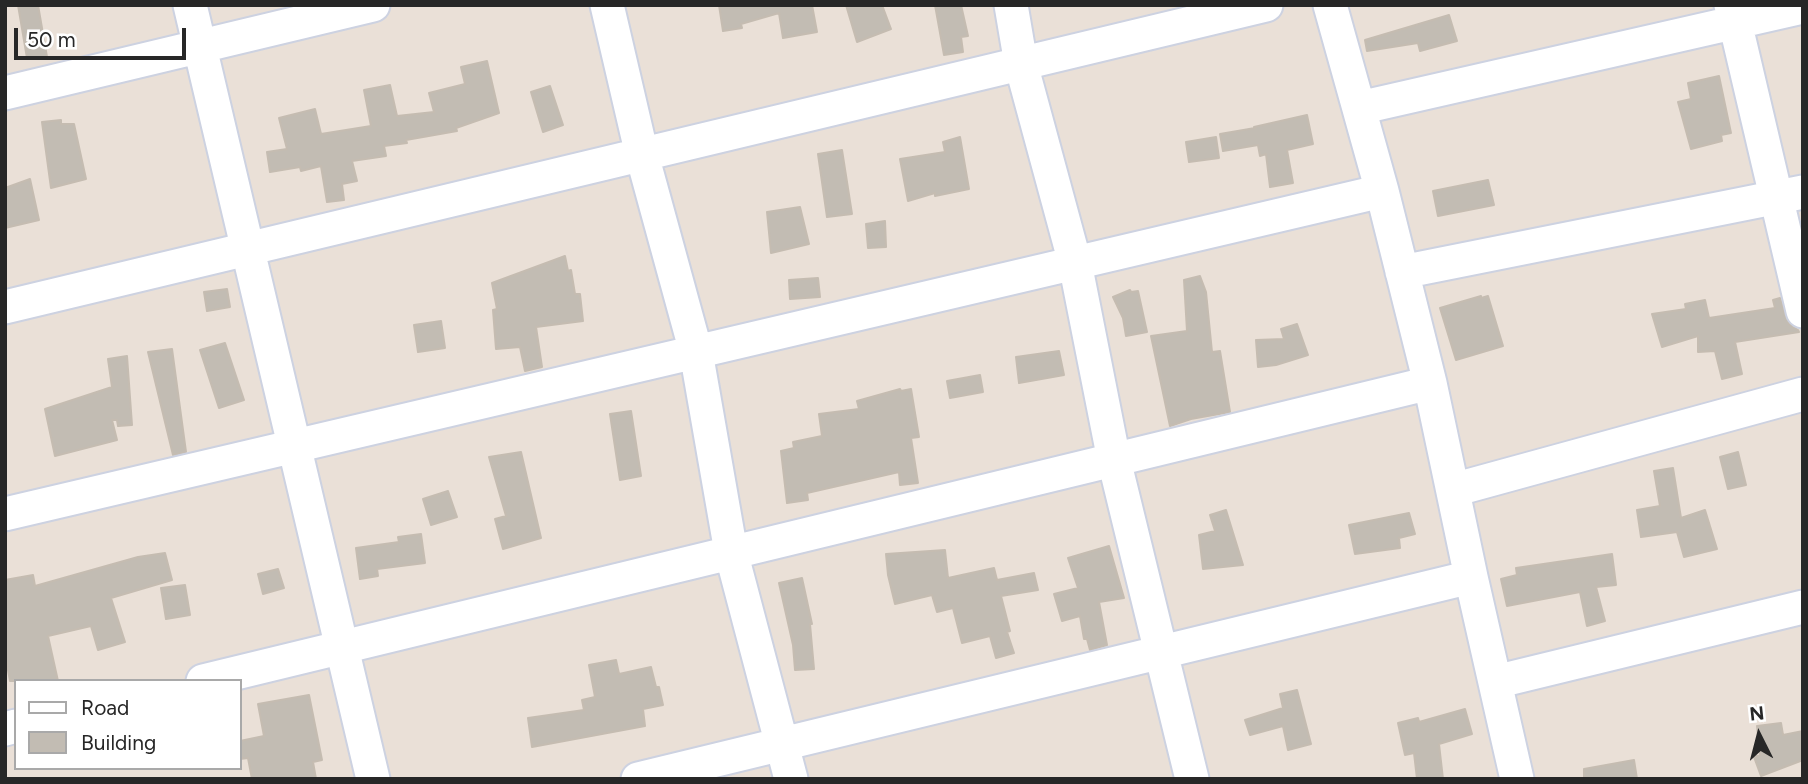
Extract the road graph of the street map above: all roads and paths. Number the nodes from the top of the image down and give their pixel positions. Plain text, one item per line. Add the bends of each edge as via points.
1 (190, 5) edge
2 (373, 5) edge
3 (607, 5) edge
4 (1011, 5) edge
5 (1266, 5) edge
6 (1329, 5) edge
7 (1803, 7) edge
8 (1733, 14) edge
9 (200, 47) junction
10 (1021, 64) junction
11 (5, 93) edge
12 (1359, 108) junction
13 (642, 155) junction
14 (1382, 191) junction
15 (1789, 195) edge
16 (248, 249) junction
17 (1076, 263) junction
18 (1402, 272) junction
19 (5, 307) edge
20 (1803, 311) edge
21 (696, 352) junction
22 (1430, 383) junction
23 (1803, 394) edge
24 (294, 446) junction
25 (1114, 460) junction
26 (1453, 490) junction
27 (5, 514) edge
28 (731, 552) junction
29 (1471, 577) junction
30 (1803, 607) edge
31 (342, 647) junction
32 (1161, 652) junction
33 (210, 679) edge
34 (1495, 682) junction
35 (783, 744) junction
36 (1511, 777) edge
37 (373, 779) edge
38 (638, 779) edge
39 (791, 779) edge
40 (1192, 779) edge

1 - 9 street
2 - 9 street
3 - 13 street
4 - 10 street
5 - 10 street
6 - 12 street
7 - 8 street
8 - 12 street
8 - 15 street
9 - 11 street
9 - 16 street
10 - 13 street
10 - 17 street
12 - 14 street
13 - 16 street
13 - 21 street
14 - 17 street
14 - 18 street
15 - 18 street
15 - 20 street
16 - 19 street
16 - 24 street
17 - 21 street
17 - 25 street
18 - 22 street
21 - 24 street
21 - 28 street
22 - 25 street
22 - 26 street
23 - 26 street
24 - 27 street
24 - 31 street
25 - 28 street
25 - 32 street
26 - 29 street
28 - 31 street
28 - 35 street
29 - 32 street
29 - 34 street
30 - 34 street
31 - 33 street
31 - 37 street
32 - 35 street
32 - 40 street
34 - 36 street
35 - 38 street
35 - 39 street

